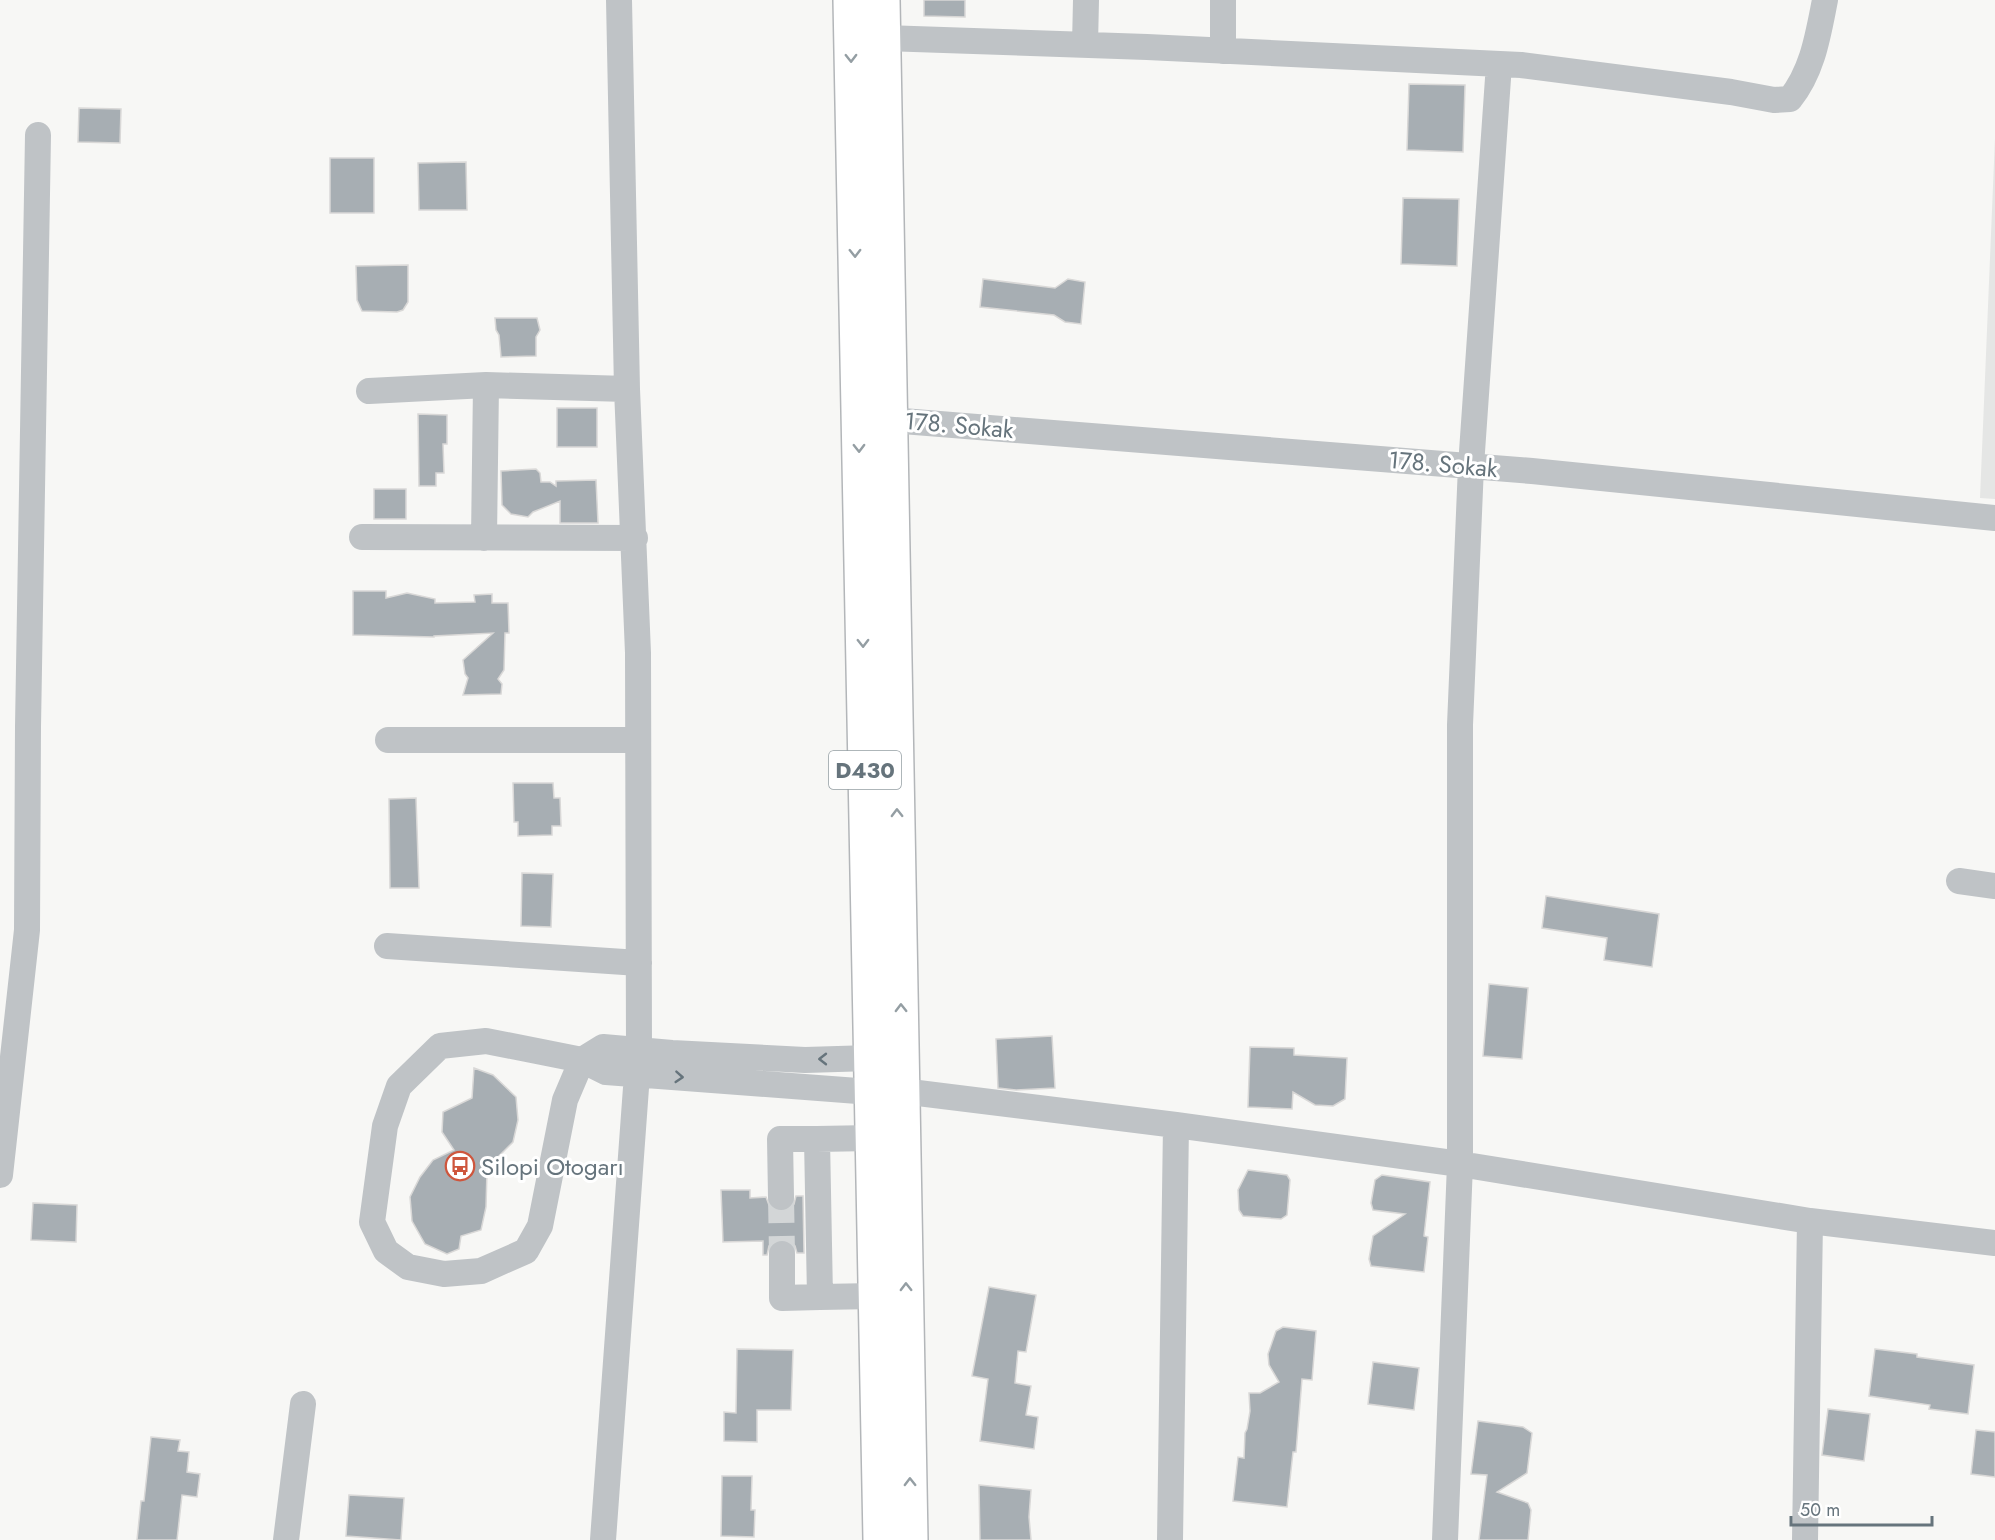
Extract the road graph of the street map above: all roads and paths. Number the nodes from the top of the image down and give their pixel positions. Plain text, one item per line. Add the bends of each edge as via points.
1 (619, 0) edge
2 (850, 0) edge
3 (883, 0) edge
4 (1086, 0) edge
5 (1223, 0) edge
6 (1826, 0) edge
7 (884, 38) junction
8 (1085, 45) junction
9 (1223, 51) junction
10 (1499, 64) junction
11 (38, 135) dead end
12 (486, 385) junction
13 (627, 389) junction
14 (369, 391) dead end
15 (890, 420) junction
16 (1471, 466) junction
17 (1995, 518) edge
18 (362, 537) dead end
19 (484, 538) junction
20 (634, 538) junction
21 (388, 740) dead end
22 (638, 740) junction
23 (1959, 881) dead end
24 (1995, 886) edge
25 (387, 946) dead end
26 (639, 963) junction
27 (902, 1050) junction
28 (871, 1058) junction
29 (582, 1060) junction
30 (638, 1062) junction
31 (887, 1092) junction
32 (1176, 1125) junction
33 (872, 1138) junction
34 (817, 1139) junction
35 (1460, 1164) junction
36 (0, 1175) edge
37 (781, 1197) tunnel mouth
38 (1810, 1221) junction
39 (1995, 1243) edge
40 (782, 1254) tunnel mouth
41 (875, 1296) junction
42 (820, 1297) junction
43 (303, 1404) dead end
44 (286, 1540) edge
45 (603, 1540) edge
46 (879, 1540) edge
47 (911, 1540) edge
48 (1170, 1540) edge
49 (1444, 1540) edge
50 (1805, 1540) edge

1 - 13 street
2 -> 28 highway, D430
3 - 7 highway, D430
4 - 8 street
5 - 9 street
6 - 10 street via 1814,56 1801,86 1790,99
7 - 8 street
7 - 15 highway, D430
8 - 9 street
9 - 10 street
10 - 16 street
11 - 36 street via 27,930
12 - 13 street
12 - 14 street
12 - 19 street
13 - 20 street
15 - 16 street, 178. Sokak
27 -> 15 highway, D430
16 - 17 street, 178. Sokak
16 - 35 street via 1460,725
18 - 19 street
19 - 20 street
20 - 22 street
21 - 22 street
22 - 26 street
23 - 24 street
25 - 26 street
26 - 30 street
27 - 28 street
27 - 31 highway, D430
28 -> 30 street
28 - 31 highway, D430
29 - 29 street via 486,1041 440,1046 399,1086 385,1126 372,1222 386,1251 408,1267 444,1274 481,1271 526,1251 540,1226 565,1100
29 - 30 street via 606,1072
30 -> 31 street
30 - 45 street
31 - 32 street
31 - 33 highway, D430
47 -> 31 highway, D430
32 - 35 street
32 - 48 street
33 - 34 street
33 - 41 highway, D430
34 - 37 street via 780,1139
34 - 42 street
35 - 38 street
35 - 49 street
38 - 39 street
38 - 50 street
40 - 42 street via 782,1298
41 - 42 street
41 - 46 highway, D430
43 - 44 street

